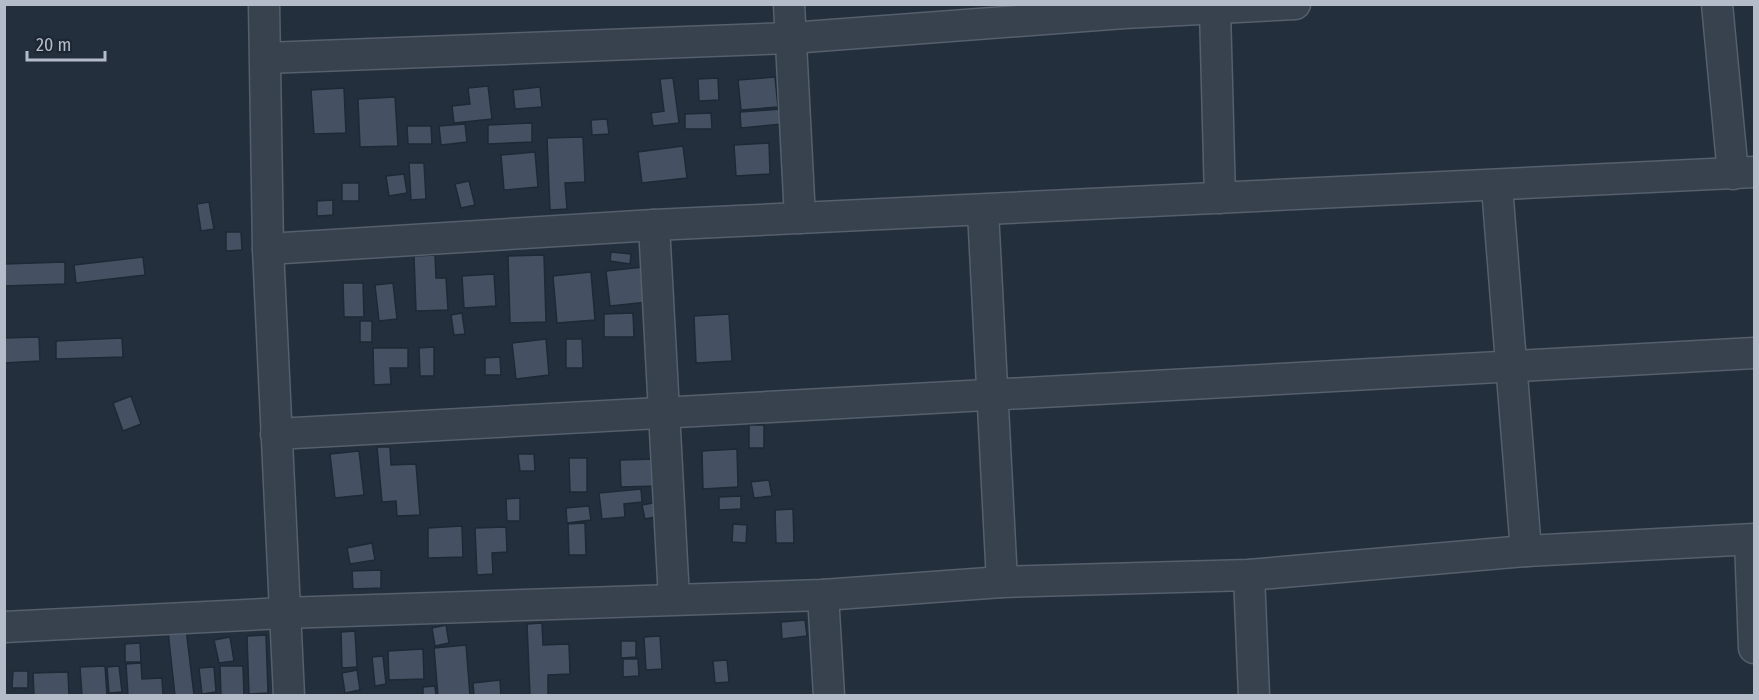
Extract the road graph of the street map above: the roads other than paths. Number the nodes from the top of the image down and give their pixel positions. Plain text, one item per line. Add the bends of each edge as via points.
1 (264, 4) edge
2 (789, 4) edge
3 (1294, 4) edge
4 (1717, 4) edge
5 (1124, 9) edge
6 (1215, 10) junction
7 (791, 38) junction
8 (266, 58) junction
9 (1744, 173) edge
10 (1497, 187) junction
11 (1220, 198) junction
12 (983, 211) junction
13 (800, 218) junction
14 (654, 225) junction
15 (268, 249) junction
16 (1755, 353) edge
17 (1512, 366) junction
18 (994, 394) junction
19 (665, 413) junction
20 (276, 434) junction
21 (1752, 539) edge
22 (1526, 551) junction
23 (1250, 575) junction
24 (1002, 582) junction
25 (824, 595) junction
26 (674, 600) junction
27 (284, 613) junction
28 (4, 627) edge
29 (1755, 648) edge
30 (289, 696) edge
31 (829, 696) edge
32 (1254, 696) edge

1 - 8 street
2 - 7 street
3 - 6 street
4 - 9 street
5 - 6 street
5 - 7 street
6 - 11 street
7 - 8 street
7 - 13 street
8 - 15 street
9 - 10 street
10 - 11 street
10 - 17 street
11 - 12 street
12 - 13 street
12 - 18 street
13 - 14 street
14 - 15 street
14 - 19 street
15 - 20 street
16 - 17 street
17 - 18 street
17 - 22 street
18 - 19 street
18 - 24 street
19 - 20 street
19 - 26 street
20 - 27 street
21 - 22 street
21 - 29 street
22 - 23 street
23 - 24 street
23 - 32 street
24 - 25 street
25 - 26 street
25 - 31 street
26 - 27 street
27 - 28 street
27 - 30 street

